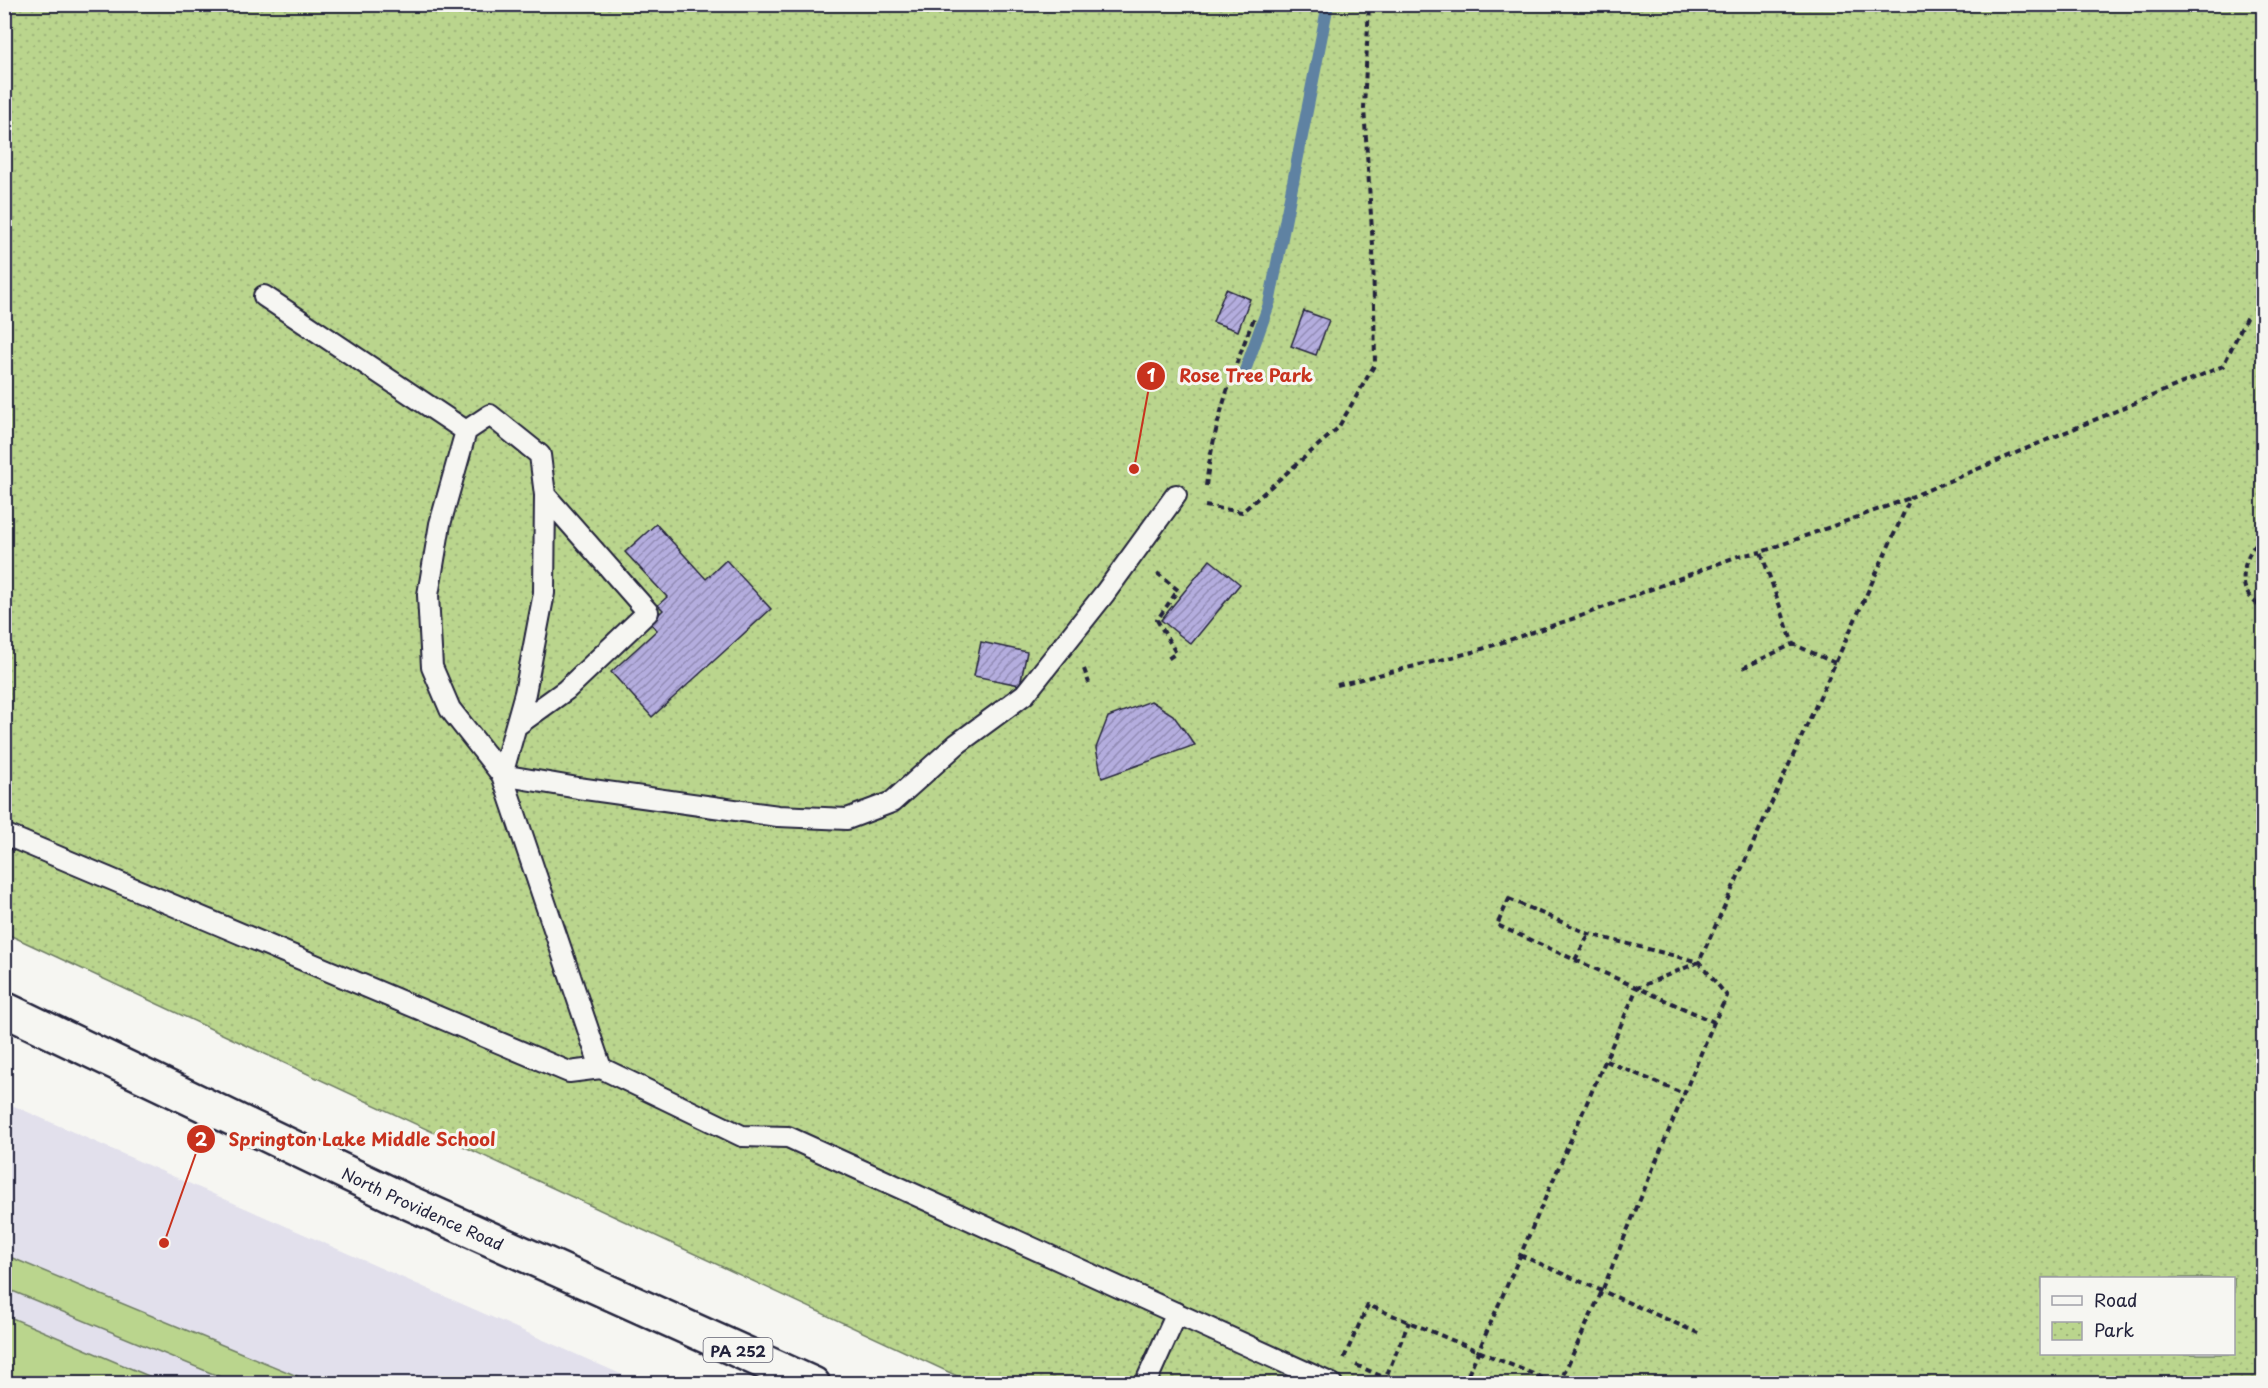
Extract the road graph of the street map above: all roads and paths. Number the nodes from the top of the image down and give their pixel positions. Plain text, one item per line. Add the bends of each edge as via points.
1 (1369, 4) edge
2 (264, 296) dead end
3 (2248, 314) dead end
4 (1255, 316) dead end
5 (466, 431) junction
6 (545, 495) junction
7 (1176, 495) joint
8 (1911, 498) junction
9 (1204, 505) junction
10 (2264, 537) edge
11 (1761, 552) junction
12 (1131, 556) junction
13 (2264, 610) edge
14 (1794, 644) junction
15 (1165, 661) dead end
16 (1835, 663) junction
17 (1743, 668) dead end
18 (1337, 685) dead end
19 (516, 726) junction
20 (502, 775) junction
21 (4, 834) edge
22 (1589, 934) junction
23 (1575, 960) junction
24 (1699, 962) junction
25 (1637, 988) junction
26 (4, 1009) edge
27 (1714, 1022) junction
28 (1606, 1061) junction
29 (601, 1068) junction
30 (1684, 1094) junction
31 (1521, 1255) junction
32 (1602, 1291) junction
33 (1177, 1313) junction
34 (1409, 1322) junction
35 (1698, 1333) dead end
36 (1479, 1351) junction
37 (1385, 1378) junction
38 (813, 1383) edge
39 (1146, 1383) edge
40 (1332, 1383) edge
41 (1383, 1383) edge
42 (1399, 1383) edge
43 (1464, 1383) edge
44 (1558, 1383) edge

1 - 9 path via 1364,108 1373,246 1375,364 1338,428 1242,512
2 - 5 lane
3 - 8 path via 2223,366
4 - 9 path via 1233,368 1210,445
5 - 6 lane via 490,415 532,448 540,455
5 - 20 lane via 440,524 428,596 432,667 450,709
6 - 19 lane via 544,593
6 - 19 lane via 648,612 566,690
7 - 9 path
7 - 12 lane
8 - 11 path
8 - 16 path
10 - 13 path via 2248,555 2245,586
11 - 14 path
11 - 18 path via 1738,556 1473,652
12 - 15 path via 1178,590 1157,620 1176,653
12 - 20 lane via 1025,694 957,744 892,801 847,819 778,816
14 - 16 path
14 - 17 path
16 - 24 path
19 - 20 lane
20 - 29 lane
21 - 29 lane via 569,1072
22 - 23 path
22 - 23 path via 1509,899 1497,925
22 - 24 path
23 - 25 path
24 - 25 path
24 - 27 path via 1727,996
25 - 27 path
25 - 28 path
26 - 38 main road, North Providence Road / PA 252 via 401,1199
27 - 30 path
28 - 30 path
28 - 31 path
29 - 33 lane via 742,1136 788,1137
30 - 32 path
31 - 32 path
31 - 36 path
32 - 35 path
32 - 44 path
33 - 39 lane
33 - 40 lane
34 - 36 path
34 - 37 path
34 - 37 path via 1368,1305 1343,1360
36 - 43 path
36 - 44 path
37 - 41 path
37 - 42 path

